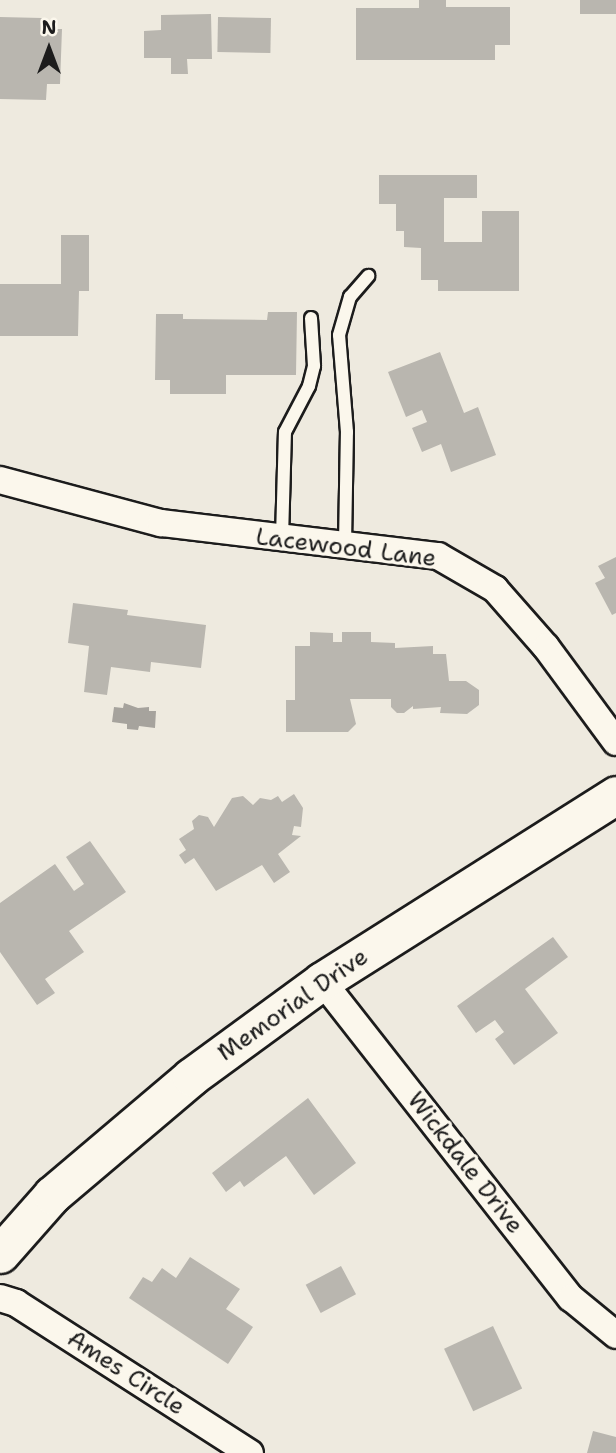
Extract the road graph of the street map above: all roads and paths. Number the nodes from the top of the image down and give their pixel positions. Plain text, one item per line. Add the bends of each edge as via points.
1 (368, 276) dead end
2 (311, 318) dead end
3 (0, 480) edge
4 (282, 538) junction
5 (345, 544) junction
6 (616, 742) edge
7 (616, 795) edge
8 (322, 981) junction
9 (0, 1254) edge
10 (0, 1298) edge
11 (616, 1335) edge
12 (250, 1453) edge

1 - 5 lane via 350,297 339,335 347,432
2 - 4 lane via 314,366 285,432
3 - 4 street, Lacewood Lane via 161,523
4 - 5 street, Lacewood Lane
5 - 6 street, Lacewood Lane via 438,556 495,589 546,647
7 - 8 street, Memorial Drive
8 - 9 street, Memorial Drive via 191,1077 52,1195
8 - 11 street, Wickdale Drive via 571,1298
10 - 12 street, Ames Circle via 16,1303

